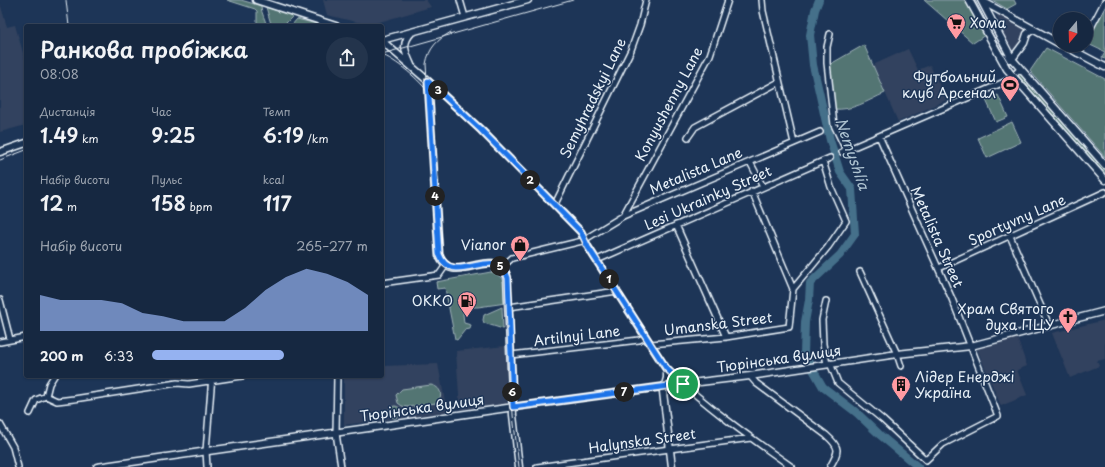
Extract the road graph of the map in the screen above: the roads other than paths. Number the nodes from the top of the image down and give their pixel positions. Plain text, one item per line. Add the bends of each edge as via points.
1 (256, 0) edge
2 (460, 0) edge
3 (528, 0) edge
4 (646, 0) edge
5 (728, 0) edge
6 (762, 0) edge
7 (970, 0) edge
8 (981, 0) edge
9 (1105, 1) edge
10 (465, 17) junction
11 (330, 24) edge
12 (1093, 24) edge
13 (1033, 29) junction
14 (412, 32) junction
15 (830, 34) dead end
16 (384, 40) edge
17 (1053, 40) edge
18 (384, 43) edge
19 (1077, 53) edge
20 (1000, 56) junction
21 (1012, 59) junction
22 (411, 66) junction
23 (1105, 68) edge
24 (1020, 69) junction
25 (1013, 76) junction
26 (428, 81) junction
27 (779, 82) junction
28 (820, 132) dead end
29 (879, 136) junction
30 (688, 137) dead end
31 (794, 143) junction
32 (24, 144) edge
33 (0, 152) edge
34 (830, 158) dead end
35 (823, 160) junction
36 (750, 162) junction
37 (1105, 165) edge
38 (1105, 180) edge
39 (763, 186) junction
40 (752, 191) junction
41 (1105, 192) edge
42 (555, 204) junction
43 (623, 216) junction
44 (676, 225) junction
45 (1010, 236) junction
46 (586, 239) junction
47 (597, 260) junction
48 (446, 265) junction
49 (502, 267) junction
50 (939, 268) junction
51 (860, 272) dead end
52 (384, 283) edge
53 (793, 289) junction
54 (617, 291) junction
55 (0, 300) edge
56 (826, 301) dead end
57 (509, 307) junction
58 (1105, 311) edge
59 (1049, 325) junction
60 (726, 336) junction
61 (24, 337) edge
62 (646, 338) junction
63 (10, 340) junction
64 (0, 342) edge
65 (651, 344) junction
66 (971, 346) junction
67 (898, 354) junction
68 (511, 356) junction
69 (827, 364) junction
70 (901, 366) dead end
71 (666, 368) junction
72 (750, 376) junction
73 (53, 378) edge
74 (222, 378) edge
75 (337, 378) edge
76 (212, 379) edge
77 (683, 384) junction
78 (665, 387) junction
79 (46, 396) junction
80 (513, 407) junction
81 (30, 413) dead end
82 (0, 424) edge
83 (336, 432) junction
84 (751, 438) junction
85 (670, 450) junction
86 (206, 451) junction
87 (18, 467) edge
88 (97, 467) edge
89 (207, 467) edge
90 (341, 467) edge
91 (520, 467) edge
92 (537, 467) edge
93 (672, 467) edge
94 (792, 467) edge
95 (830, 467) edge

1 - 11 main road
2 - 10 street
3 - 10 main road
4 - 42 street, Semyhradskyi Lane via 631,50
5 - 43 street, Konyushenny Lane via 710,55
6 - 27 street
7 - 20 main road
8 - 13 main road
8 - 21 main road
9 - 12 street
10 - 14 main road
13 - 17 main road
13 - 21 main road via 1027,34 1024,43
14 - 16 main road
14 - 22 main road via 404,46
15 - 29 street via 827,63 834,125 844,151
18 - 22 main road
19 - 23 main road
20 - 21 main road via 1007,60
20 - 25 main road
21 - 24 main road
22 - 26 main road
24 - 25 street
24 - 37 main road
25 - 29 street via 1009,80
25 - 38 main road
26 - 42 main road
26 - 48 main road via 439,254
27 - 30 street via 695,127
27 - 31 street
28 - 31 street, Metalista Lane
29 - 50 street, Metalista Street
31 - 36 street, Metalista Lane
32 - 33 main road
34 - 35 street, Lesi Ukrainky Street
35 - 39 street, Lesi Ukrainky Street
35 - 53 street via 831,187 846,221
36 - 39 street
36 - 43 street, Metalista Lane
39 - 40 street, Lesi Ukrainky Street
40 - 44 street, Lesi Ukrainky Street
40 - 53 street
41 - 45 street, Sportyvny Lane
42 - 46 main road
43 - 46 street, Metalista Lane
44 - 47 street, Lesi Ukrainky Street
44 - 60 street
45 - 50 street, Sportyvny Lane
45 - 59 street
46 - 47 main road
46 - 49 street, Metalista Lane via 512,258
47 - 54 main road
48 - 49 main road via 459,269 491,263
48 - 52 street via 439,275
49 - 57 main road via 507,276
50 - 66 street, Metalista Street
51 - 67 street
53 - 60 street, Umanska Street via 789,327
54 - 57 street
54 - 62 main road
55 - 63 street
56 - 69 street via 822,320 822,344
57 - 68 main road
58 - 59 main road, Тюрінська вулиця
59 - 66 main road, Тюрінська вулиця
60 - 65 street, Umanska Street
61 - 63 street
62 - 65 main road
62 - 68 street, Artilnyi Lane
63 - 64 street
65 - 71 main road
66 - 67 main road, Тюрінська вулиця
66 - 69 street, Metalista Street via 998,416 943,444 926,460 838,383
67 - 69 main road, Тюрінська вулиця
67 - 70 street
68 - 80 main road
69 - 72 main road, Тюрінська вулиця
71 - 77 street
71 - 78 main road via 668,375
72 - 77 main road, Тюрінська вулиця
72 - 95 street via 836,443 838,452
73 - 79 street
74 - 76 street
75 - 83 street
76 - 79 street via 57,401
76 - 86 street
77 - 78 main road, Тюрінська вулиця
77 - 84 street
78 - 80 main road, Тюрінська вулиця
78 - 85 main road via 663,392
79 - 81 street via 36,400
80 - 83 main road, Тюрінська вулиця
80 - 91 main road
82 - 87 street via 13,447
83 - 86 main road, Тюрінська вулиця
83 - 90 street
84 - 85 street, Halynska Street
84 - 94 street
85 - 92 street, Halynska Street
85 - 93 main road
86 - 88 main road, Тюрінська вулиця
86 - 89 street

